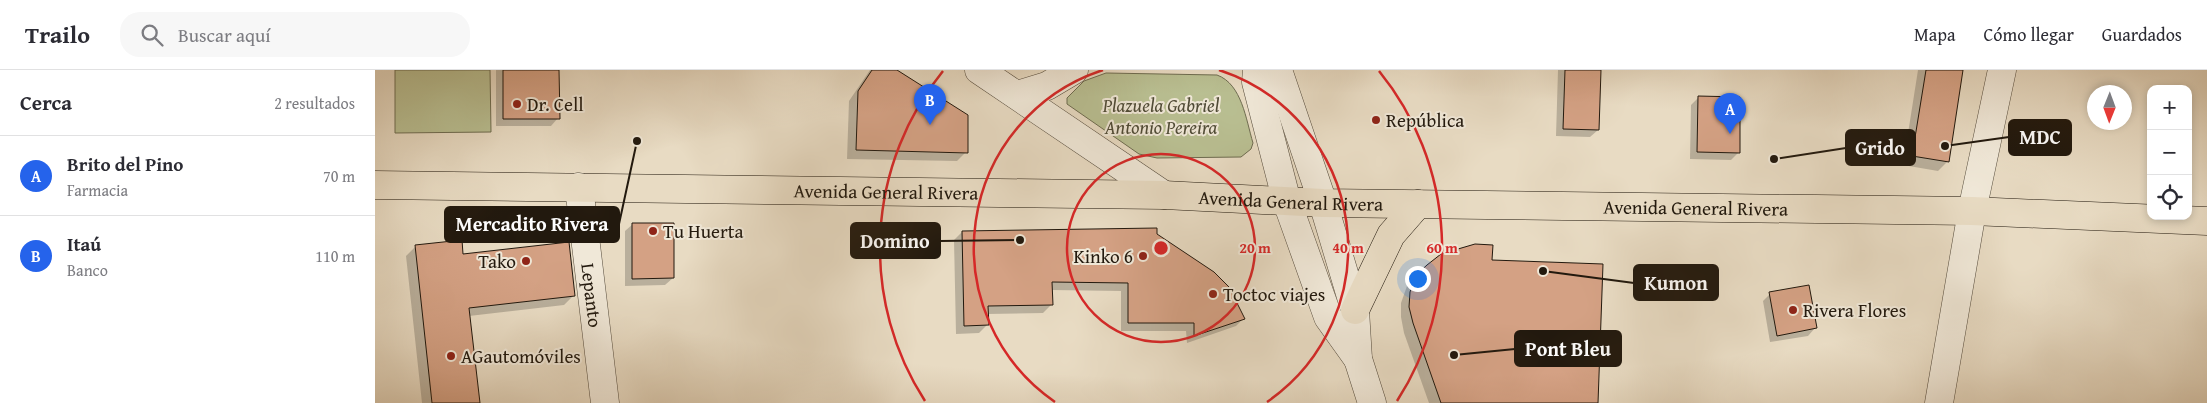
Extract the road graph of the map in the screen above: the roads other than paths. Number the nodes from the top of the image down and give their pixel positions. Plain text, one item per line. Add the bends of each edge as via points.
1 (979, 70) edge
2 (1074, 70) edge
3 (1257, 70) edge
4 (1278, 70) edge
5 (2002, 70) edge
6 (1017, 95) junction
7 (375, 185) edge
8 (579, 187) junction
9 (1164, 194) junction
10 (1287, 202) junction
11 (1323, 203) junction
12 (1418, 204) junction
13 (1972, 211) junction
14 (2207, 221) edge
15 (1355, 310) junction
16 (1358, 359) junction
17 (605, 403) edge
18 (1372, 403) edge
19 (1939, 403) edge

1 - 6 street
2 - 6 street via 1047,86
3 - 10 street via 1256,82
4 - 11 street
5 - 13 street
6 - 9 street
7 - 8 main road, Avenida General Rivera
8 - 9 main road, Avenida General Rivera
8 - 17 street, Lepanto
9 - 10 main road, Avenida General Rivera
10 - 11 main road, Avenida General Rivera
10 - 16 street via 1328,317
11 - 12 main road, Avenida General Rivera
11 - 15 street
12 - 13 main road, Avenida General Rivera
12 - 15 main road via 1391,235
13 - 14 main road, Avenida General Rivera
13 - 19 street
15 - 16 street
16 - 18 street

